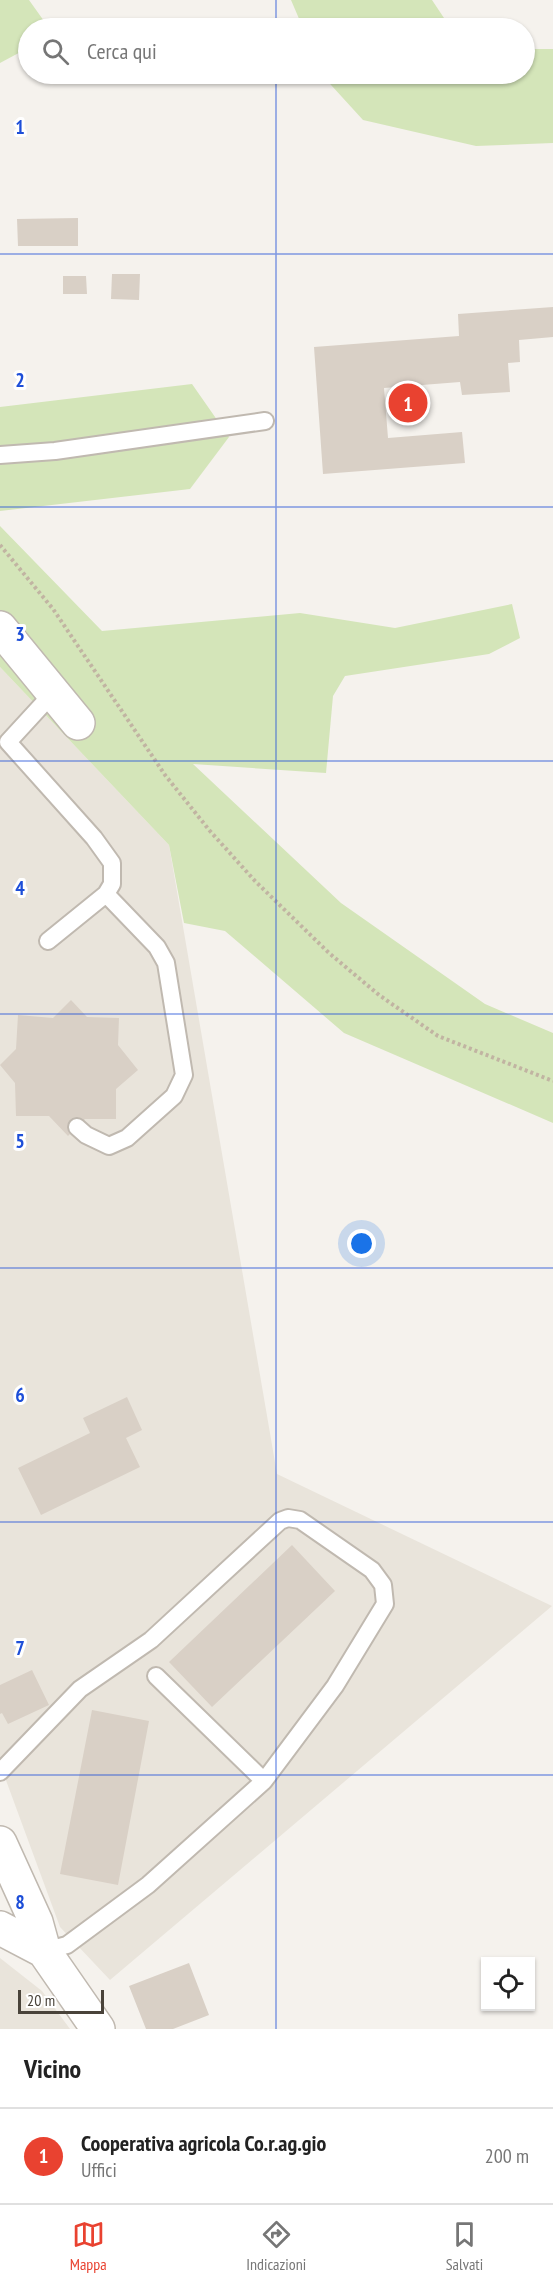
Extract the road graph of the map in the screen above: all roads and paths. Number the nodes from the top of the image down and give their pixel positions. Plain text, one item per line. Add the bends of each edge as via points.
1 (265, 421) dead end
2 (0, 455) edge
3 (0, 545) edge
4 (0, 628) edge
5 (53, 693) junction
6 (78, 723) dead end
7 (106, 894) junction
8 (48, 941) dead end
9 (553, 1081) edge
10 (77, 1127) dead end
11 (156, 1676) dead end
12 (0, 1772) edge
13 (264, 1781) junction
14 (0, 1844) edge
15 (0, 1928) edge
16 (44, 1951) junction
17 (98, 2029) edge

1 - 2 lane
3 - 9 path via 53,609 165,775 255,881 329,953 379,995 438,1036
4 - 5 street
5 - 6 street
5 - 7 lane via 8,742 112,863 112,884
7 - 8 lane
7 - 10 lane via 157,947 165,963 183,1075 174,1096 127,1138 109,1146
11 - 13 lane
12 - 13 lane via 80,1689 151,1640 280,1521 288,1518 300,1520 372,1570 383,1584 385,1604 335,1686
13 - 16 lane via 148,1885 67,1945
14 - 16 street via 36,1922
15 - 16 street
16 - 17 street

